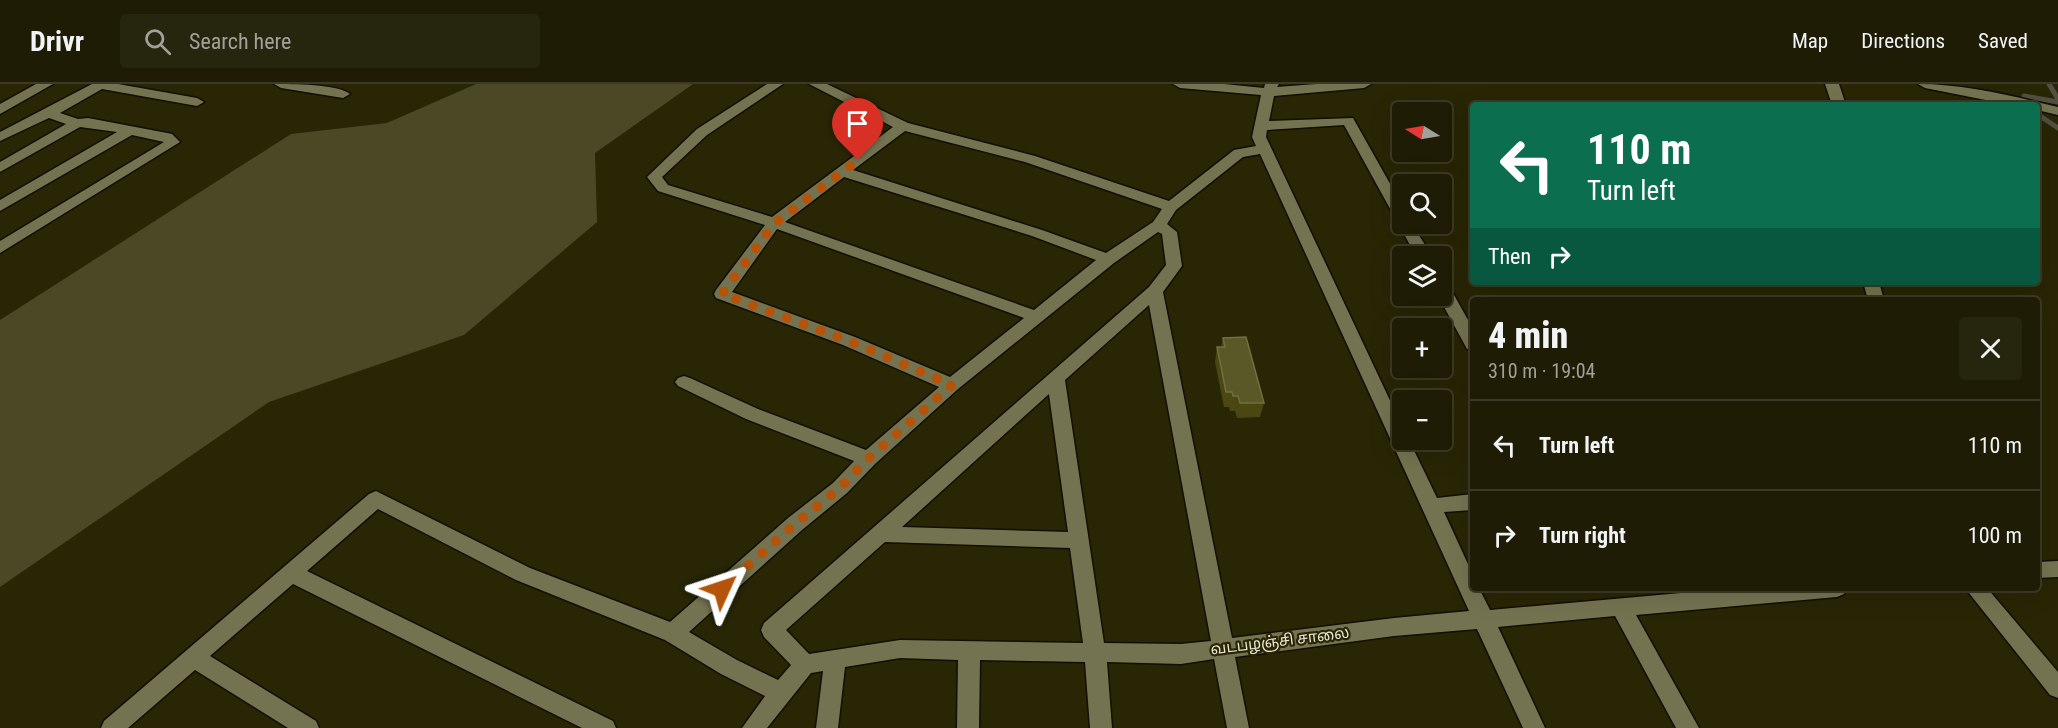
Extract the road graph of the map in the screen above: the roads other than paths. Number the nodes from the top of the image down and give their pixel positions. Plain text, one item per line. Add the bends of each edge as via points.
1 (46, 84) edge
2 (101, 84) edge
3 (281, 84) edge
4 (776, 84) edge
5 (816, 84) edge
6 (1180, 84) edge
7 (1364, 84) edge
8 (1832, 84) edge
9 (1925, 84) edge
10 (1217, 86) edge
11 (1270, 88) edge
12 (343, 94) dead end
13 (197, 102) dead end
14 (1838, 102) edge
15 (2018, 102) edge
16 (2040, 107) edge
17 (0, 110) edge
18 (2056, 112) edge
19 (49, 114) junction
20 (77, 123) junction
21 (903, 126) junction
22 (1261, 126) junction
23 (128, 131) junction
24 (0, 137) edge
25 (1264, 148) junction
26 (0, 168) edge
27 (843, 172) junction
28 (1392, 200) edge
29 (0, 206) edge
30 (1171, 207) junction
31 (774, 224) junction
32 (1158, 225) junction
33 (0, 248) edge
34 (1108, 259) junction
35 (1155, 291) junction
36 (1452, 306) edge
37 (1038, 317) junction
38 (1470, 339) edge
39 (1056, 378) junction
40 (684, 382) dead end
41 (952, 385) junction
42 (868, 459) junction
43 (1470, 502) edge
44 (1431, 506) junction
45 (880, 534) junction
46 (1079, 540) junction
47 (2058, 568) edge
48 (2040, 570) edge
49 (291, 573) junction
50 (1470, 589) edge
51 (1471, 591) edge
52 (1803, 591) edge
53 (1977, 591) edge
54 (1621, 607) junction
55 (1484, 619) junction
56 (673, 633) junction
57 (1223, 648) junction
58 (969, 650) junction
59 (1095, 652) junction
60 (194, 658) junction
61 (835, 660) junction
62 (805, 664) junction
63 (2058, 688) edge
64 (782, 693) junction
65 (112, 728) edge
66 (308, 728) edge
67 (606, 728) edge
68 (753, 728) edge
69 (827, 728) edge
70 (968, 728) edge
71 (1101, 728) edge
72 (1238, 728) edge
73 (1533, 728) edge
74 (1688, 728) edge

1 - 17 street
2 - 13 street
2 - 19 street
3 - 12 street
4 - 31 street via 702,132 654,177 663,188
5 - 21 street
6 - 10 street
7 - 11 street
8 - 14 street
9 - 15 street
10 - 11 street
11 - 22 street
16 - 18 street
19 - 20 street
19 - 24 street
20 - 23 street
20 - 26 street
21 - 27 street
21 - 30 street via 1030,159
22 - 25 street via 1258,137
22 - 28 street via 1348,122
23 - 29 street
23 - 33 street via 167,137 173,142
25 - 30 street via 1239,153
25 - 44 street
27 - 31 street
27 - 34 street
30 - 32 street
31 - 37 street
31 - 41 street via 722,294 849,341
32 - 34 street
32 - 35 street via 1169,232 1174,266
34 - 37 street
35 - 39 street
35 - 57 street
36 - 38 street
37 - 41 street
39 - 45 street
39 - 46 street
40 - 42 street via 752,414
41 - 42 street
42 - 56 street
43 - 44 street
44 - 50 street
45 - 46 street
45 - 62 street via 772,630
46 - 59 street
47 - 48 street
49 - 56 street via 376,499 523,574
49 - 60 street
49 - 67 street
51 - 55 street
52 - 54 street, வடபழஞ்சி சாலை
53 - 63 street
54 - 55 street, வடபழஞ்சி சாலை
54 - 74 street
55 - 57 street, வடபழஞ்சி சாலை
55 - 73 street
56 - 64 street
57 - 59 street, வடபழஞ்சி சாலை via 1181,654
57 - 72 street
58 - 59 street, வடபழஞ்சி சாலை
58 - 61 street, வடபழஞ்சி சாலை via 900,649
58 - 70 street
59 - 71 street
60 - 65 street
60 - 66 street
61 - 62 street, வடபழஞ்சி சாலை
61 - 69 street
62 - 64 street
64 - 68 street

